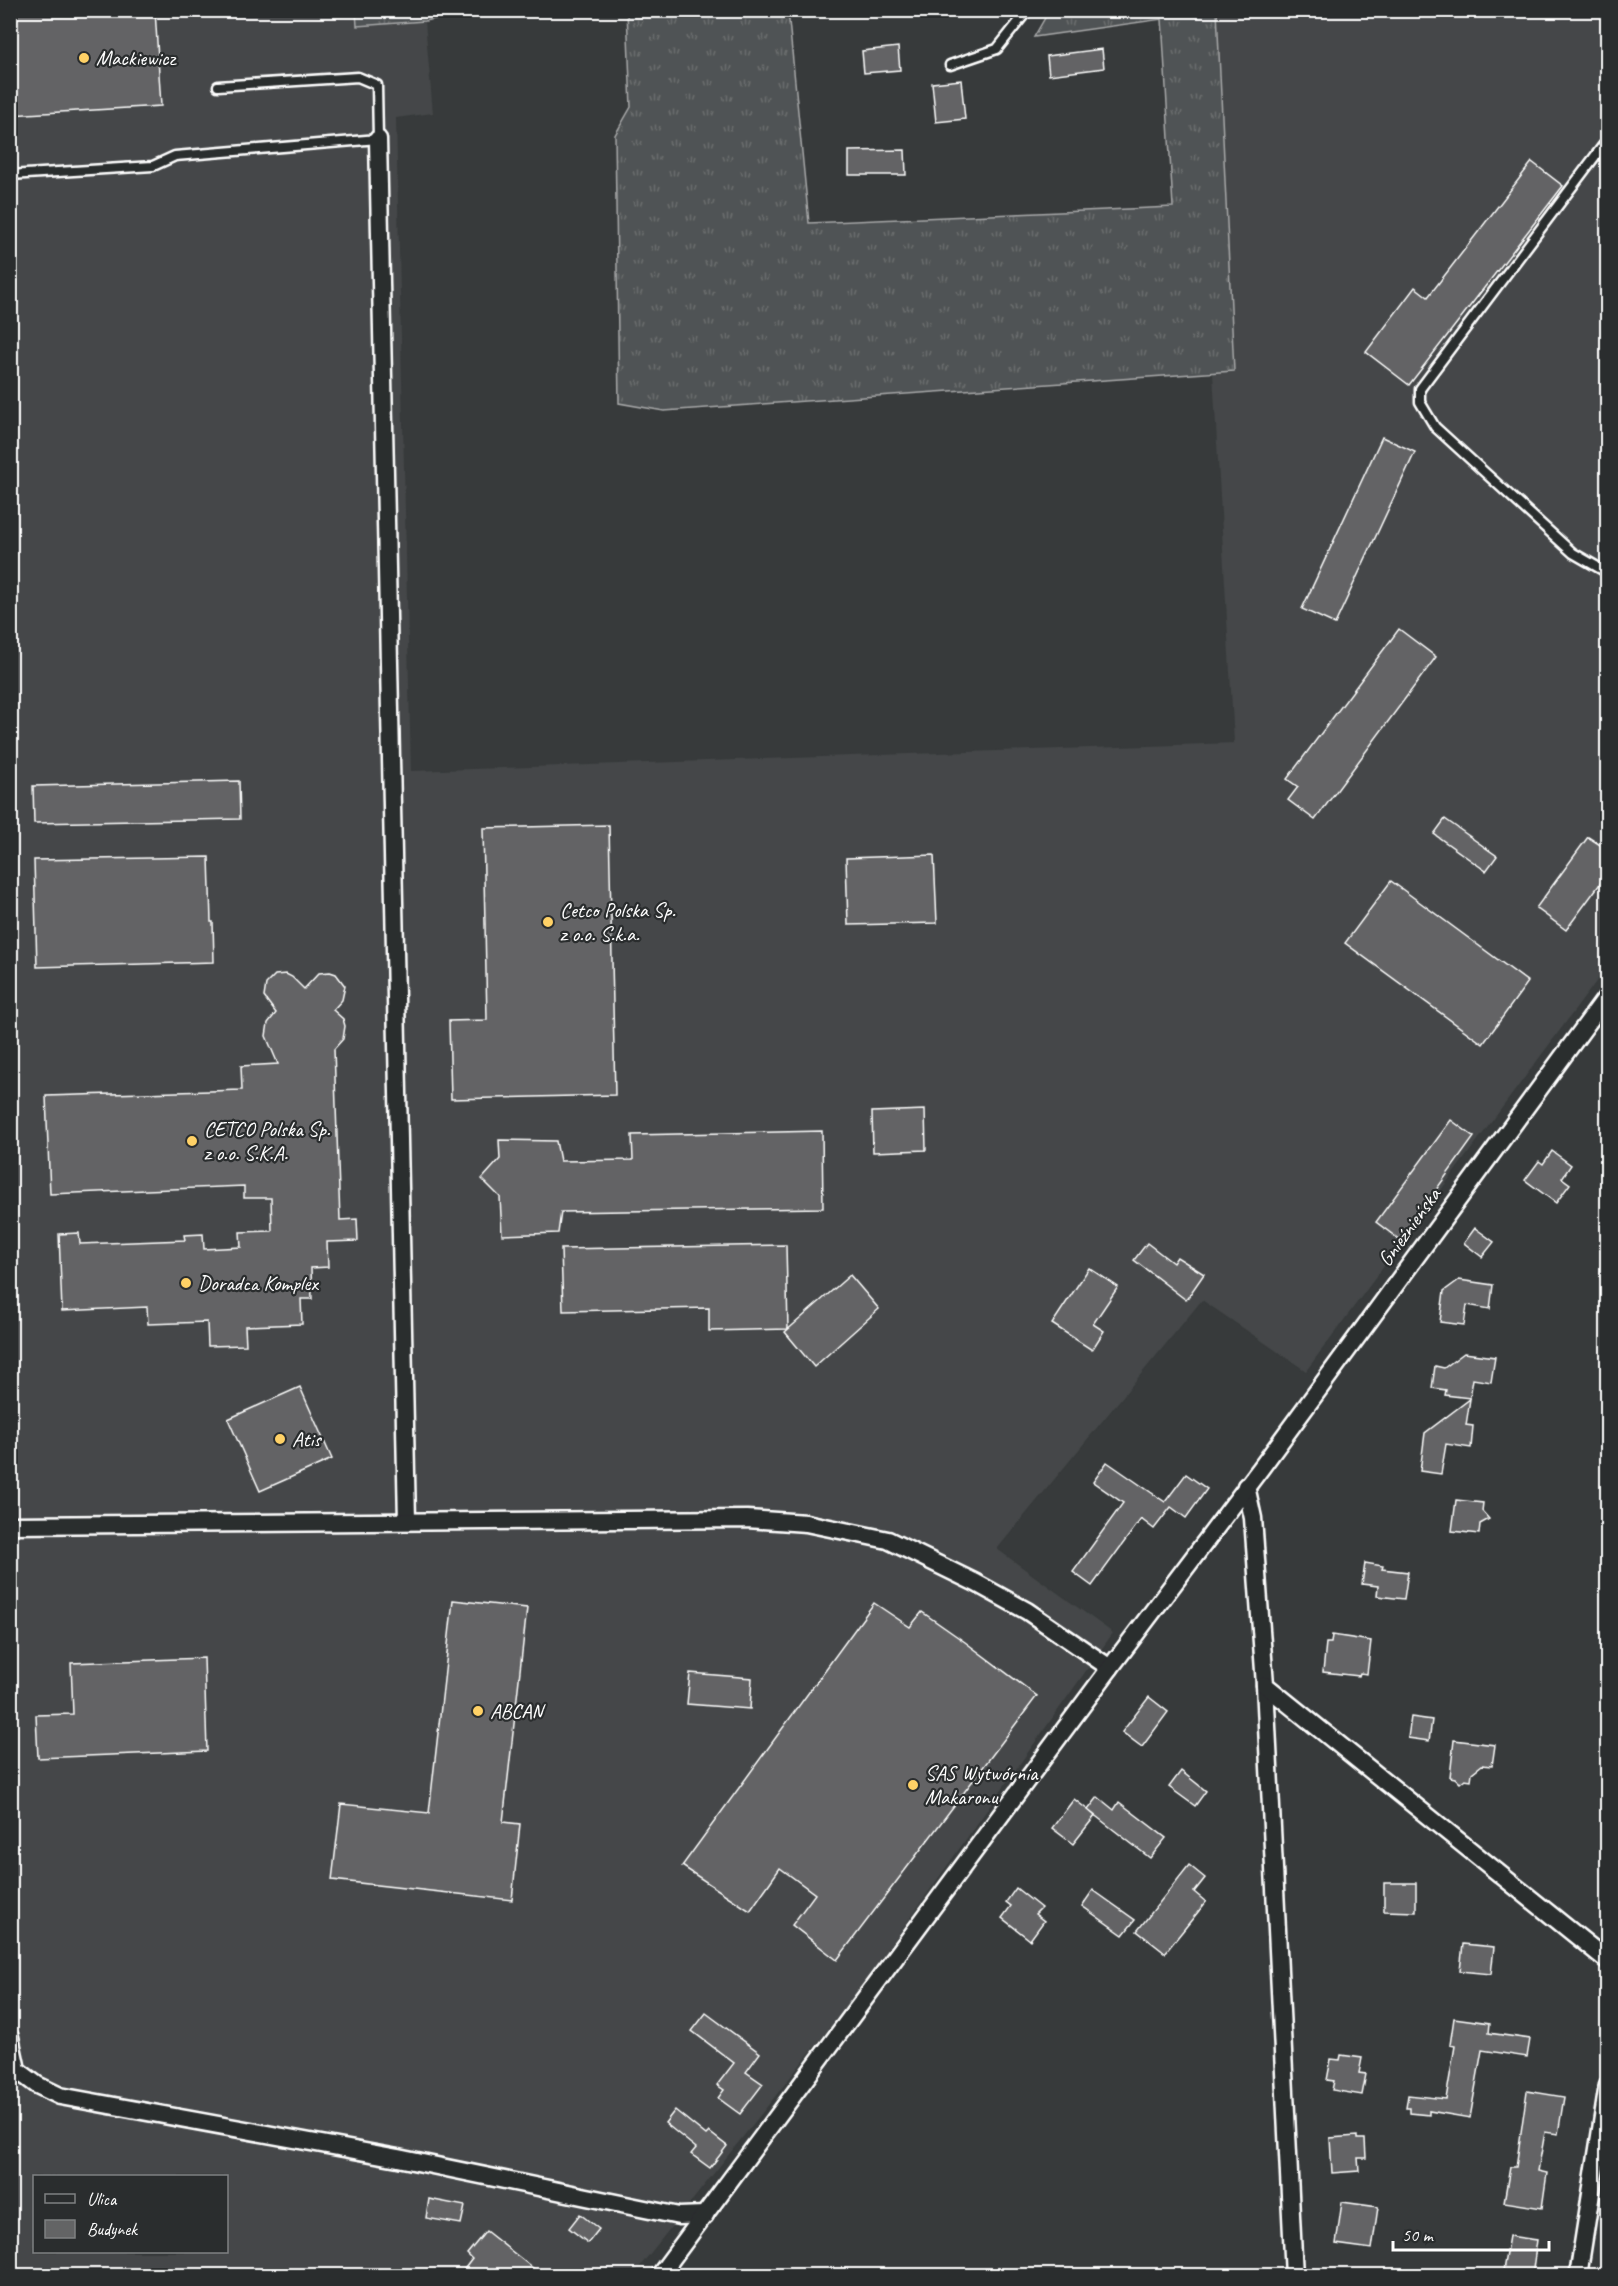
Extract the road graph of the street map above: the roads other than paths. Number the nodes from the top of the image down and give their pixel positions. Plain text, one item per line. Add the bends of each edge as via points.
1 (1028, 10) edge
2 (950, 65) dead end
3 (218, 86) dead end
4 (378, 139) junction
5 (1608, 139) edge
6 (10, 175) edge
7 (1608, 573) edge
8 (1608, 995) edge
9 (1246, 1486) junction
10 (407, 1521) junction
11 (10, 1525) edge
12 (1110, 1668) junction
13 (1264, 1685) junction
14 (1608, 1961) edge
15 (10, 2037) edge
16 (1608, 2085) edge
17 (705, 2215) junction
18 (659, 2276) edge
19 (1294, 2276) edge
20 (1578, 2276) edge

1 - 2 lane via 997,49
3 - 4 lane via 358,77 377,85
4 - 6 lane via 175,156 153,166
4 - 10 street
5 - 7 lane via 1420,389 1420,402 1435,427 1573,554
8 - 9 street, Gnieźnieńska
9 - 12 street, Gnieźnieńska
9 - 13 street via 1253,1518
10 - 11 street
10 - 12 street via 747,1519 806,1523 888,1540 1027,1611
12 - 17 street, Gnieźnieńska
13 - 14 street
13 - 19 street
15 - 17 street via 17,2070 60,2096 398,2158 679,2216
16 - 20 street
17 - 18 street, Gnieźnieńska

